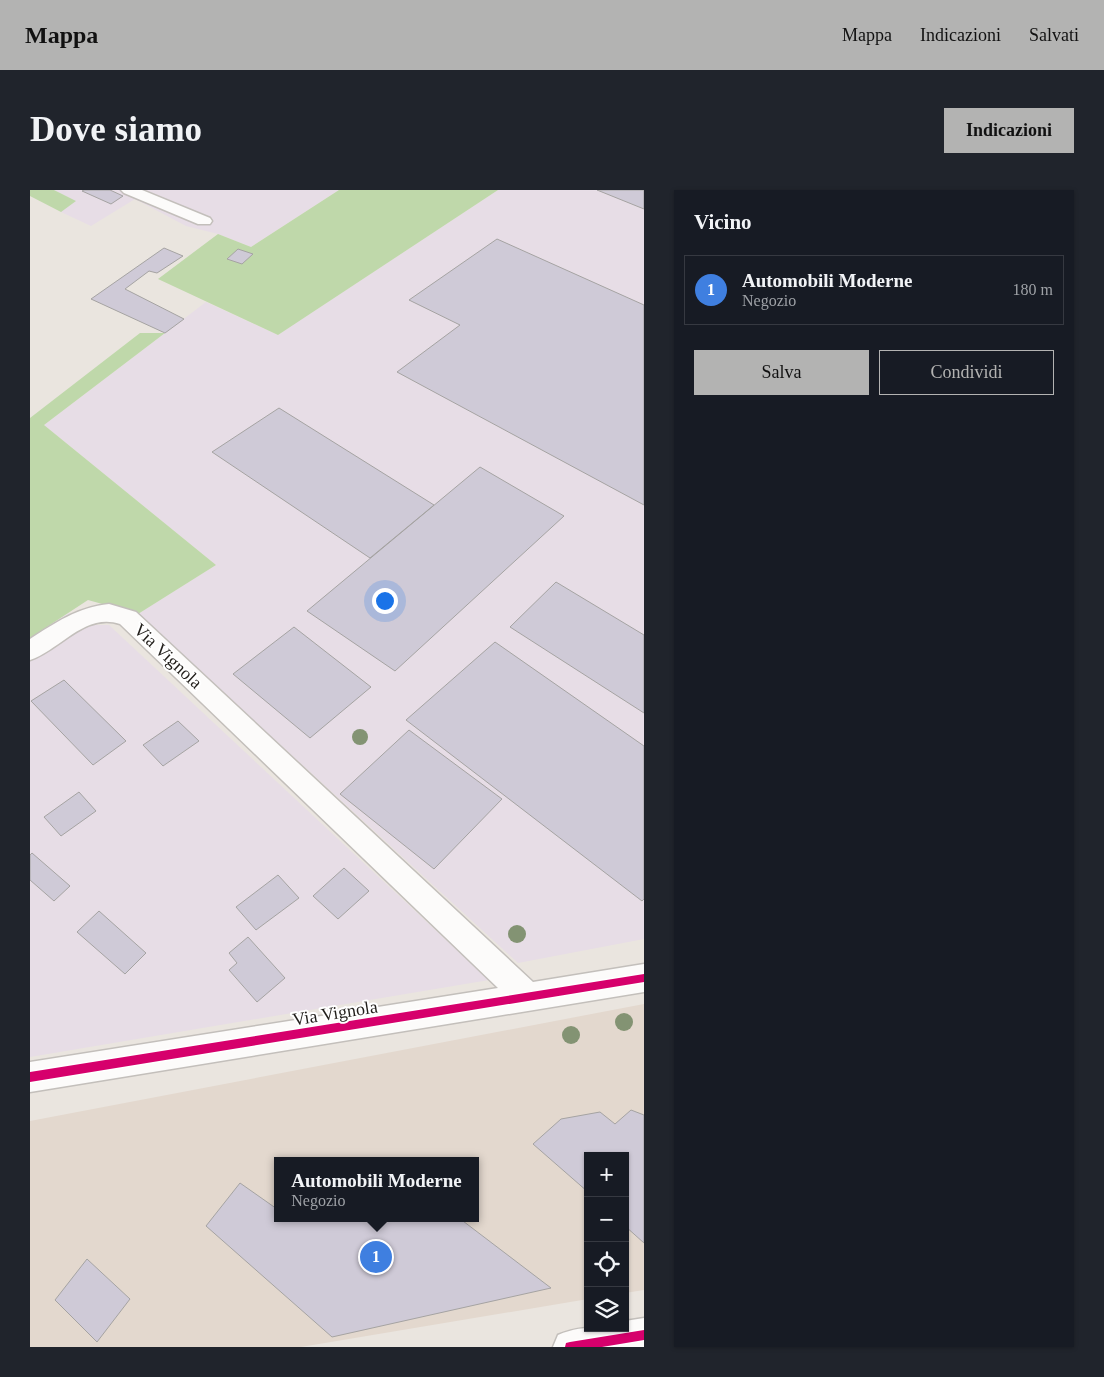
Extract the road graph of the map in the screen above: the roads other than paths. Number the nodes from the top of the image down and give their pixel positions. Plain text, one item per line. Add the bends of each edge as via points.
1 (129, 190) edge
2 (204, 221) dead end
3 (30, 651) edge
4 (644, 978) edge
5 (528, 996) junction
6 (30, 1077) edge
7 (644, 1335) edge
8 (570, 1347) edge

1 - 2 street
3 - 5 street, Via Vignola via 93,614 111,613 128,618
4 - 5 street, Via Vignola
5 - 6 street, Via Vignola
7 - 8 street

